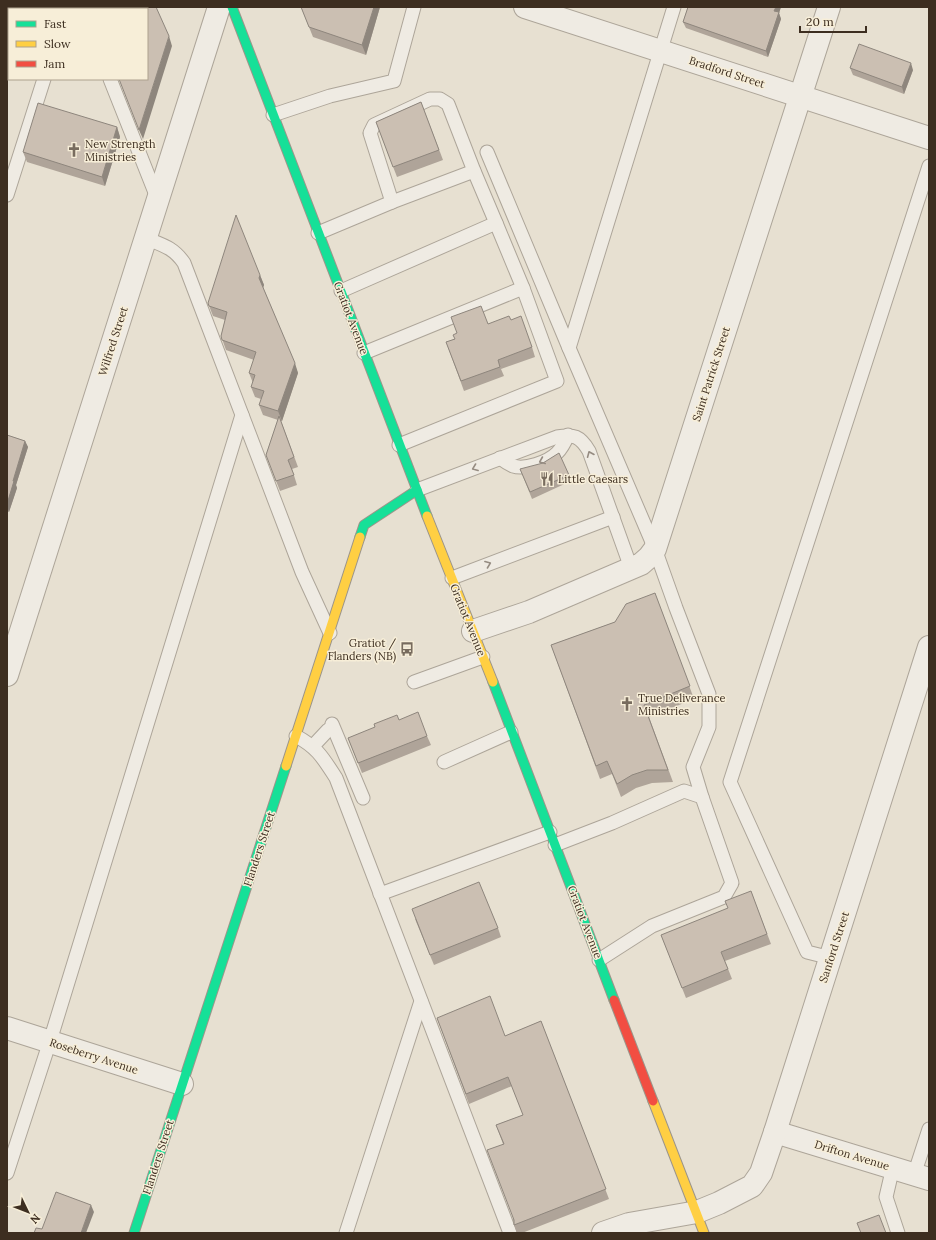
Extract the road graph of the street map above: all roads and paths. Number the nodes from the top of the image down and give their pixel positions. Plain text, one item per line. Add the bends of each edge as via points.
1 (219, 7) edge
2 (232, 7) edge
3 (414, 7) edge
4 (527, 7) edge
5 (674, 7) edge
6 (829, 7) edge
7 (660, 51) junction
8 (44, 80) edge
9 (110, 80) edge
10 (800, 96) junction
11 (273, 115) junction
12 (929, 138) edge
13 (487, 152) dead end
14 (929, 166) edge
15 (474, 171) junction
16 (7, 195) edge
17 (158, 200) junction
18 (392, 202) junction
19 (496, 224) junction
20 (318, 233) junction
21 (145, 238) junction
22 (523, 288) junction
23 (341, 291) junction
24 (569, 348) junction
25 (364, 353) junction
26 (242, 415) junction
27 (568, 435) junction
28 (400, 445) junction
29 (500, 458) junction
30 (417, 490) junction
31 (613, 517) junction
32 (655, 550) junction
33 (631, 568) junction
34 (452, 578) junction
35 (473, 631) junction
36 (330, 633) junction
37 (929, 647) edge
38 (483, 657) junction
39 (7, 675) edge
40 (414, 682) dead end
41 (512, 732) junction
42 (296, 736) junction
43 (313, 746) junction
44 (444, 762) dead end
45 (702, 797) junction
46 (355, 802) junction
47 (550, 832) junction
48 (555, 845) junction
49 (380, 894) junction
50 (830, 958) junction
51 (599, 960) junction
52 (421, 1000) junction
53 (7, 1028) edge
54 (50, 1041) junction
55 (182, 1084) junction
56 (929, 1129) edge
57 (776, 1132) junction
58 (893, 1167) junction
59 (7, 1173) edge
60 (922, 1177) edge
61 (696, 1212) junction
62 (134, 1233) edge
63 (346, 1233) edge
64 (510, 1233) edge
65 (603, 1233) edge
66 (704, 1233) edge
67 (898, 1233) edge

1 - 17 street, Wilfred Street
2 - 11 main road, Gratiot Avenue
3 - 11 lane via 394,81 330,96
4 - 7 street, Bradford Street
5 - 7 lane
6 - 10 street, Saint Patrick Street
7 - 10 street, Bradford Street
7 - 24 lane
8 - 16 lane
9 - 17 lane
10 - 12 street, Bradford Street
10 - 32 street, Saint Patrick Street
11 - 20 main road, Gratiot Avenue
13 - 24 lane
14 - 50 lane via 730,782 807,952
15 - 18 lane
15 - 18 lane via 448,104 440,98 430,99 374,125 370,133
15 - 19 lane
17 - 21 street, Wilfred Street
18 - 20 lane
19 - 22 lane
19 - 23 lane
20 - 23 main road, Gratiot Avenue
21 - 26 lane via 170,248 184,263
21 - 39 street, Wilfred Street
22 - 25 lane
22 - 28 lane via 557,381
23 - 25 main road, Gratiot Avenue
24 - 32 lane
25 - 28 main road, Gratiot Avenue
26 - 36 lane via 302,572
26 - 54 lane
27 - 29 lane
27 -> 29 lane via 563,447 556,454 529,466 513,466
31 -> 27 lane via 589,451 584,442
28 - 30 main road, Gratiot Avenue
29 -> 30 lane
30 - 34 main road, Gratiot Avenue
30 - 36 main road, Flanders Street via 364,525
31 - 33 lane
34 -> 31 lane
32 - 33 street, Saint Patrick Street via 649,558
32 - 45 lane via 709,694 709,727 693,767
33 - 35 street, Saint Patrick Street via 529,612
34 - 35 main road, Gratiot Avenue
35 - 38 main road, Gratiot Avenue
36 - 42 main road, Flanders Street
37 - 50 street, Sanford Street
38 - 40 lane
38 - 41 main road, Gratiot Avenue
41 - 44 lane
41 - 47 main road, Gratiot Avenue
42 - 43 lane
42 - 55 main road, Flanders Street
43 - 46 lane
43 - 46 lane via 330,727
45 - 48 lane via 684,791
45 - 51 lane via 732,883 724,897 652,926
46 - 49 lane
47 - 48 main road, Gratiot Avenue
47 - 49 lane
48 - 51 main road, Gratiot Avenue
49 - 52 lane
50 - 57 street, Sanford Street
51 - 61 main road, Gratiot Avenue
52 - 63 lane
52 - 64 lane
53 - 54 street, Roseberry Avenue
54 - 55 street, Roseberry Avenue
54 - 59 lane
55 - 62 main road, Flanders Street
56 - 60 lane
57 - 58 street, Drifton Avenue
57 - 61 street, Sanford Street via 761,1173 752,1186
58 - 60 street, Drifton Avenue
58 - 67 lane via 886,1197
61 - 65 street, Sanford Street via 629,1224
61 - 66 main road, Gratiot Avenue

